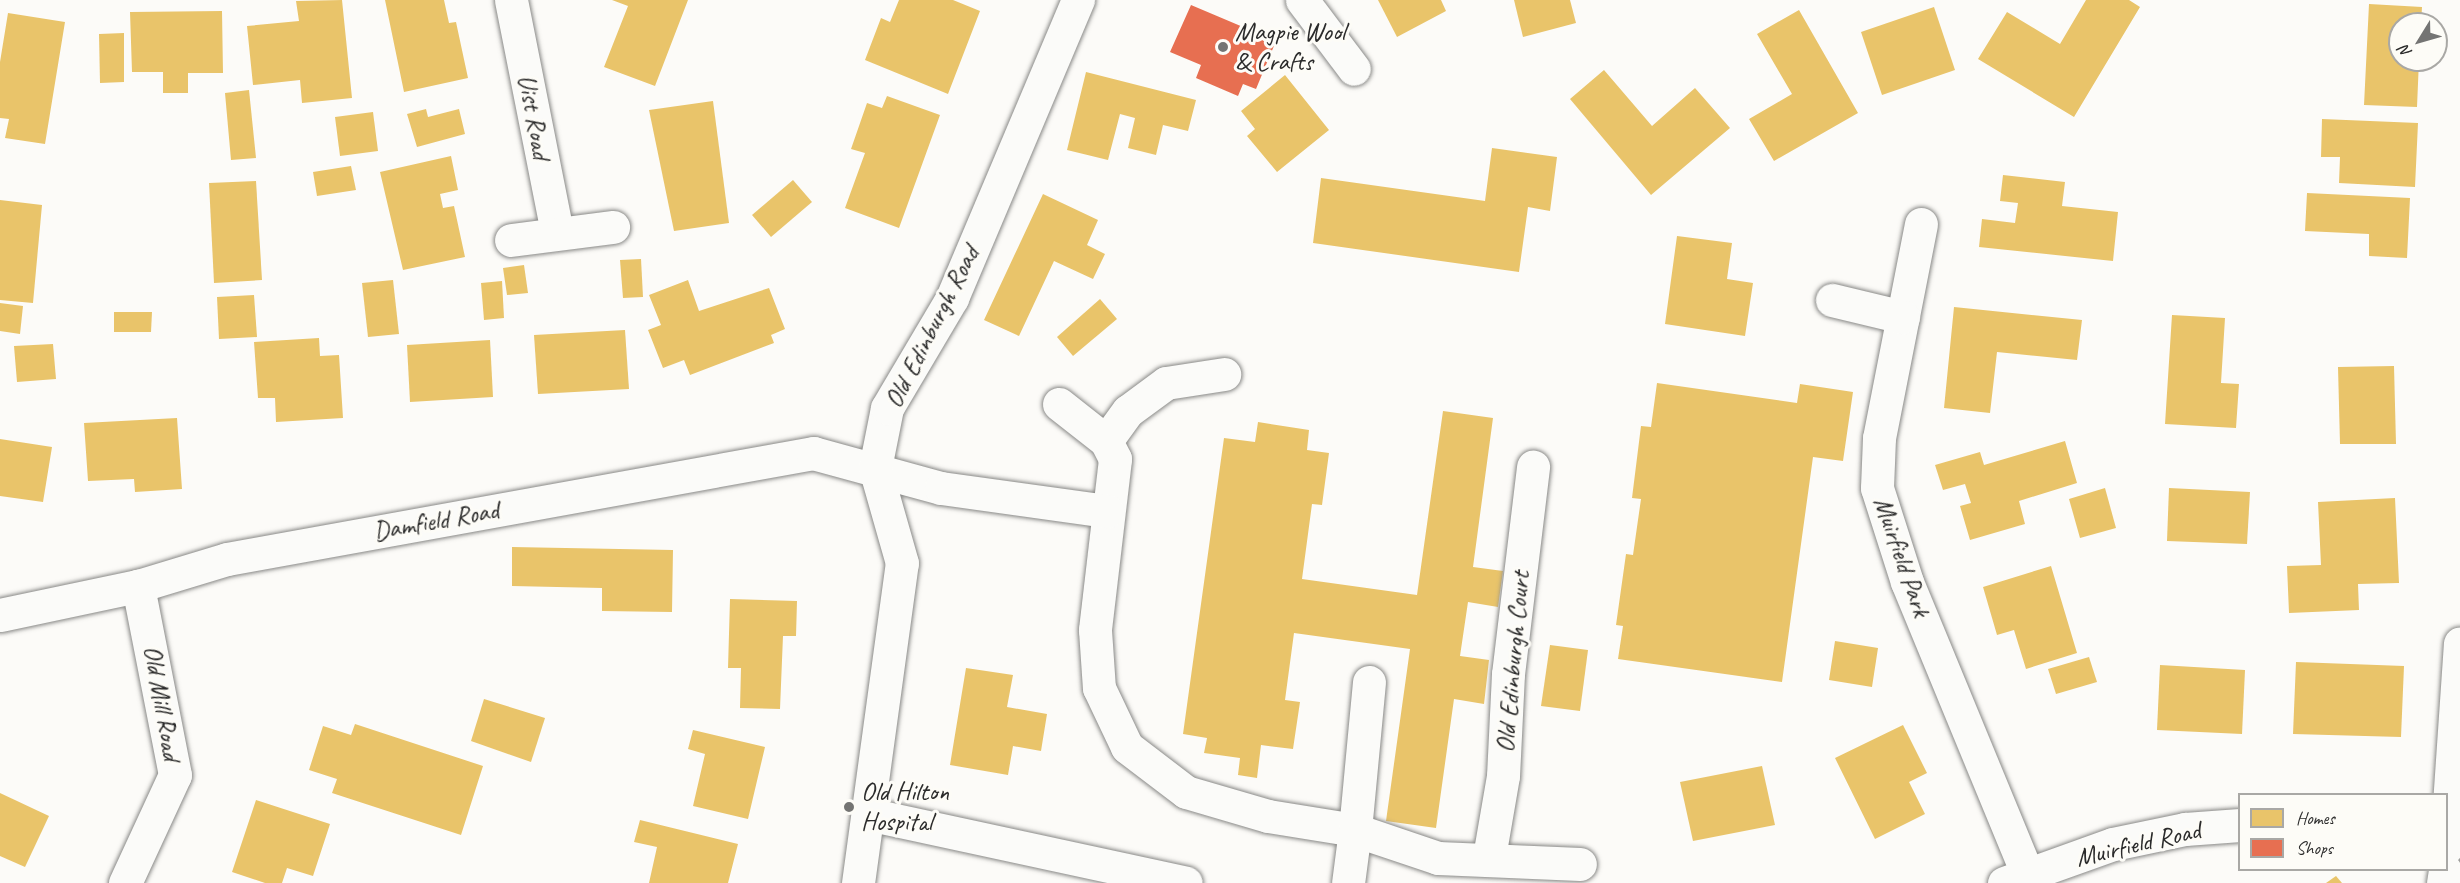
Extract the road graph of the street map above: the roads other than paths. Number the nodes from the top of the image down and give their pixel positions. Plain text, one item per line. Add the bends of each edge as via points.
1 (511, 0) edge
2 (1078, 0) edge
3 (1302, 0) edge
4 (1354, 69) dead end
5 (1920, 224) dead end
6 (613, 227) dead end
7 (557, 233) junction
8 (511, 240) dead end
9 (1832, 300) dead end
10 (1903, 317) junction
11 (1224, 374) dead end
12 (1059, 404) dead end
13 (1106, 441) junction
14 (1533, 466) dead end
15 (875, 468) junction
16 (1107, 511) junction
17 (138, 586) junction
18 (0, 615) edge
19 (2460, 643) edge
20 (1369, 682) dead end
21 (868, 814) junction
22 (2238, 825) edge
23 (1356, 830) junction
24 (2450, 835) edge
25 (1489, 857) junction
26 (1580, 864) dead end
27 (2016, 878) edge
28 (125, 883) edge
29 (858, 883) edge
30 (1186, 883) edge
31 (1348, 883) edge

1 - 7 street, Uist Road
2 - 15 street, Old Edinburgh Road via 952,298 887,408
3 - 4 street
5 - 10 street, Muirfield Park
6 - 7 street
7 - 8 street
9 - 10 street
10 - 27 street, Muirfield Park via 1880,438 1877,488 1907,582
11 - 13 street via 1166,383 1128,411
12 - 13 street
13 - 16 street via 1115,459
14 - 25 street, Old Edinburgh Court via 1508,674 1503,776
15 - 16 street via 941,488
15 - 17 street, Damfield Road via 813,453 227,559
15 - 21 street, Old Edinburgh Road via 902,562
16 - 23 street via 1095,630 1099,688 1126,747 1186,792 1268,816
17 - 18 street, Damfield Road
17 - 28 street, Old Mill Road via 175,775
19 - 24 street
20 - 23 street
21 - 29 street, Old Edinburgh Road
21 - 30 street
22 - 27 street, Muirfield Road via 2185,829 2113,844
23 - 25 street via 1438,858
23 - 31 street
25 - 26 street

